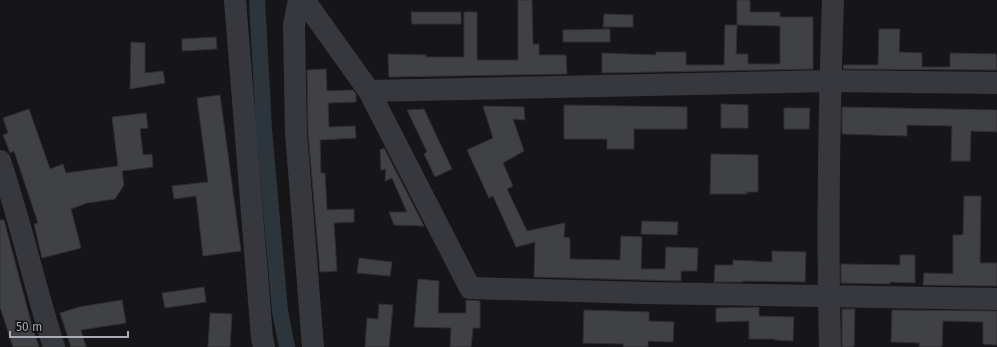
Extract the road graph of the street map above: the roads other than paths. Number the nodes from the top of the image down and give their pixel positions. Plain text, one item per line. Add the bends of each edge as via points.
1 (235, 0) edge
2 (300, 0) edge
3 (304, 0) edge
4 (833, 0) edge
5 (830, 82) junction
6 (997, 84) edge
7 (369, 91) junction
8 (0, 161) edge
9 (829, 296) junction
10 (997, 299) edge
11 (54, 347) edge
12 (264, 347) edge
13 (313, 347) edge
14 (830, 347) edge

1 - 12 street
2 - 13 street via 294,25 296,134
3 - 7 street
4 - 5 street
5 - 6 street
5 - 7 street
5 - 9 street
7 - 9 street via 470,288
8 - 11 street via 12,195
9 - 10 street
9 - 14 street

